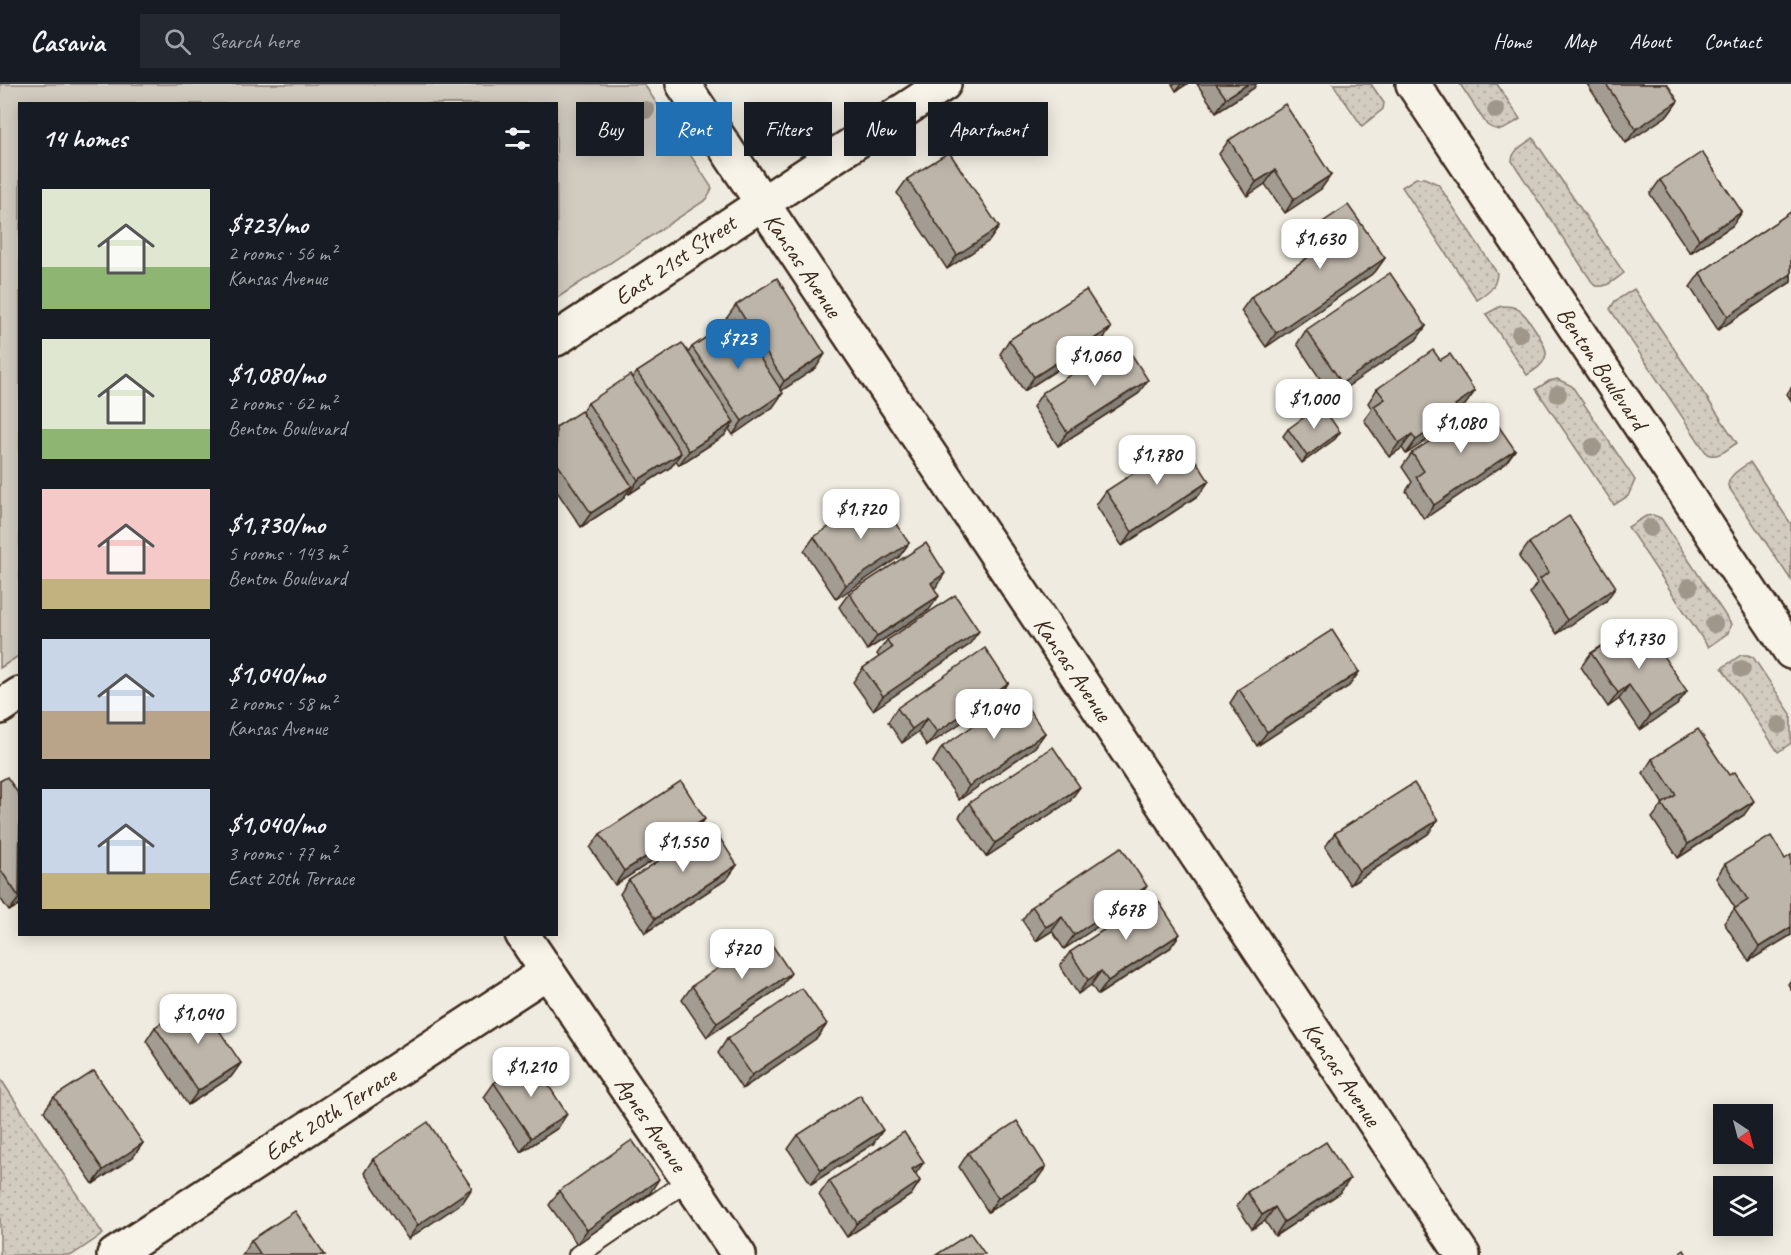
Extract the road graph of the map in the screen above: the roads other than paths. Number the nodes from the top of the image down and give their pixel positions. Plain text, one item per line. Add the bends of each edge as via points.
1 (683, 84) edge
2 (944, 84) edge
3 (1413, 84) edge
4 (762, 203) junction
5 (558, 338) edge
6 (1791, 652) edge
7 (18, 695) edge
8 (0, 707) edge
9 (523, 936) edge
10 (547, 972) junction
11 (689, 1180) junction
12 (114, 1255) edge
13 (578, 1255) edge
14 (739, 1255) edge
15 (1462, 1255) edge

1 - 4 street, Kansas Avenue
2 - 4 street, East 21st Street
3 - 6 street, Benton Boulevard
4 - 5 street, East 21st Street
4 - 15 street, Kansas Avenue
7 - 8 street
9 - 10 street, Agnes Avenue
10 - 11 street, Agnes Avenue
10 - 12 street, East 20th Terrace
11 - 13 lane
11 - 14 street, Agnes Avenue

